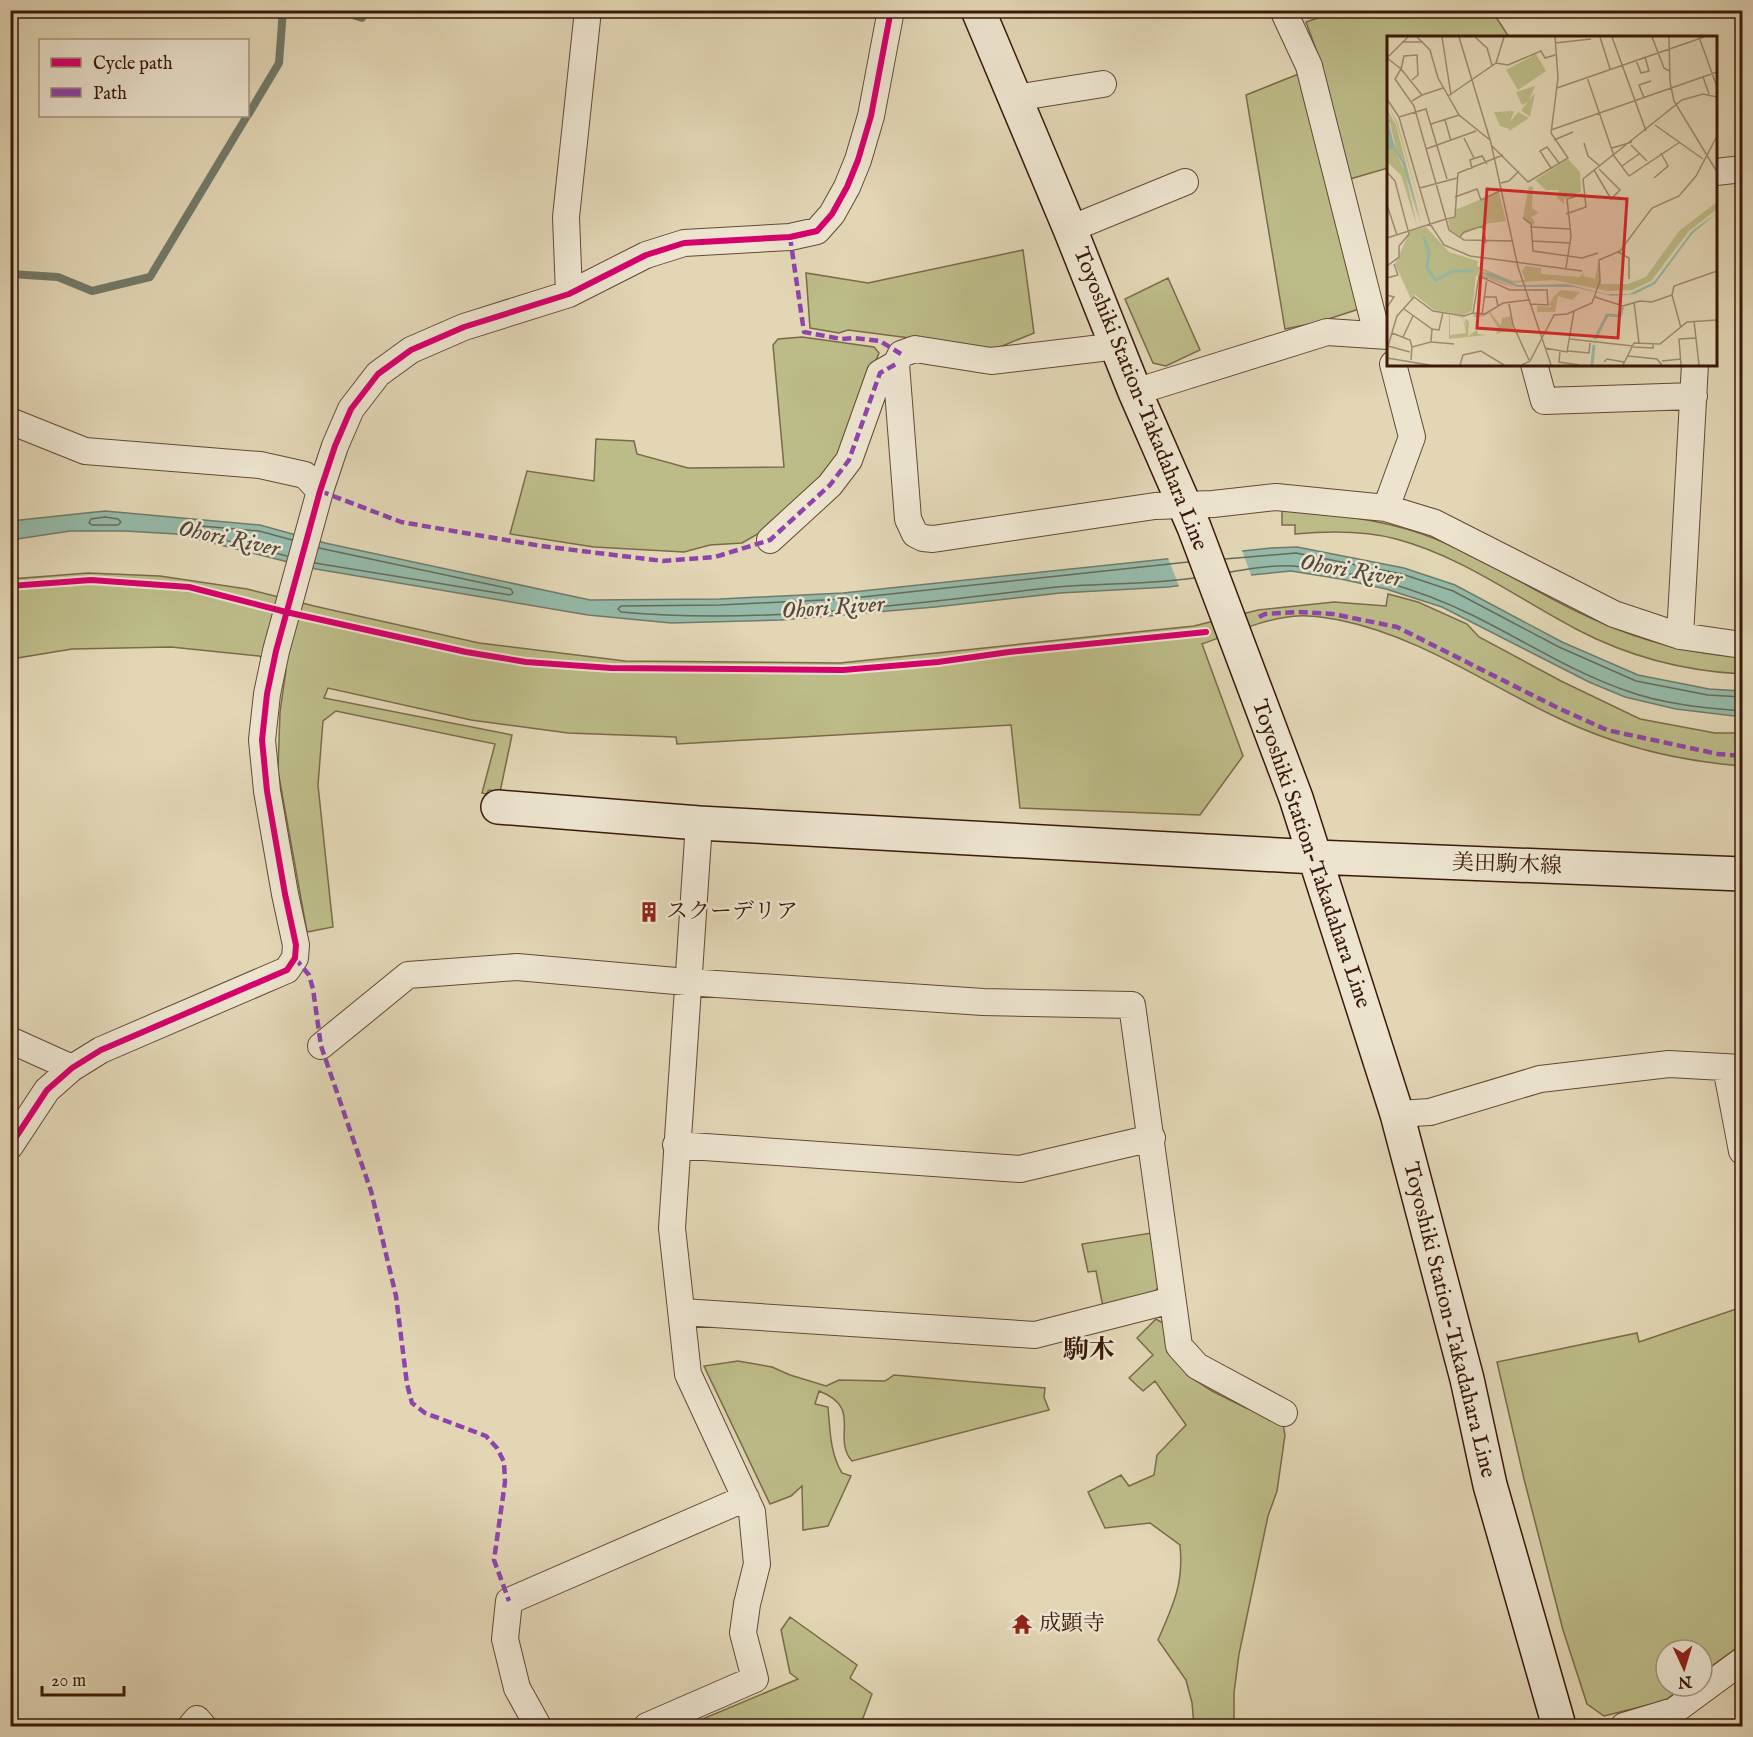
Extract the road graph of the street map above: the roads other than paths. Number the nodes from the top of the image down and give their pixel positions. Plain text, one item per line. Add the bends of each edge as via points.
1 (588, 10) edge
2 (891, 10) edge
3 (978, 10) edge
4 (1283, 10) edge
5 (1103, 84) dead end
6 (1015, 98) junction
7 (1743, 169) edge
8 (1717, 172) edge
9 (1185, 182) dead end
10 (1070, 229) junction
11 (569, 294) junction
12 (1385, 338) edge
13 (1118, 346) junction
14 (896, 363) junction
15 (1394, 366) edge
16 (1535, 366) edge
17 (1695, 366) edge
18 (1136, 392) junction
19 (1694, 396) junction
20 (10, 421) edge
21 (318, 500) junction
22 (1386, 508) junction
23 (1189, 516) junction
24 (770, 540) dead end
25 (1680, 636) junction
26 (1743, 645) edge
27 (498, 807) dead end
28 (699, 824) junction
29 (1315, 857) junction
30 (1743, 874) edge
31 (687, 982) junction
32 (10, 1040) edge
33 (321, 1046) dead end
34 (72, 1068) junction
35 (1734, 1068) edge
36 (1397, 1114) junction
37 (1152, 1138) junction
38 (676, 1145) junction
39 (10, 1146) edge
40 (1743, 1151) edge
41 (1172, 1300) junction
42 (681, 1312) junction
43 (1284, 1413) dead end
44 (746, 1498) junction
45 (1743, 1661) edge
46 (191, 1726) edge
47 (203, 1726) edge
48 (538, 1726) edge
49 (647, 1726) edge
50 (1558, 1726) edge
51 (1624, 1726) edge

1 - 11 street via 566,217
2 - 11 street via 871,116 858,160 832,214 817,231 790,237 684,243 646,255
3 - 6 main road, Toyoshiki Station-Takadahara Line
4 - 12 street via 1309,66
5 - 6 street
6 - 10 main road, Toyoshiki Station-Takadahara Line
7 - 8 street
9 - 10 street
10 - 13 main road, Toyoshiki Station-Takadahara Line
11 - 21 street via 464,327 411,350 378,374 351,409
12 - 18 street via 1327,332
13 - 14 street via 991,361 915,349 901,354
13 - 18 main road, Toyoshiki Station-Takadahara Line
14 - 23 street via 908,519 915,534 933,539 1155,506
14 - 24 street via 880,373 849,460 830,485
15 - 22 street via 1412,437
16 - 19 street via 1544,401
17 - 19 street
18 - 23 main road, Toyoshiki Station-Takadahara Line
19 - 25 street
20 - 21 street via 85,451 260,465 305,475
21 - 34 street via 276,651 262,740 295,958 287,970 101,1050
22 - 23 street via 1276,497
22 - 25 street via 1436,523 1614,614
23 - 29 main road, Toyoshiki Station-Takadahara Line
25 - 26 street
27 - 28 main road, 美田駒木線
28 - 29 main road, 美田駒木線
28 - 31 street
29 - 30 main road, 美田駒木線
29 - 36 main road, Toyoshiki Station-Takadahara Line
31 - 33 street via 517,967 408,975
31 - 37 street via 983,1002 1132,1005
31 - 38 street
32 - 34 street
34 - 39 street via 47,1090
35 - 36 street via 1669,1064 1540,1079 1430,1112
35 - 40 street
36 - 50 main road, Toyoshiki Station-Takadahara Line via 1467,1379 1490,1485
37 - 38 street via 1020,1169
37 - 41 street
38 - 42 street via 672,1228
41 - 42 street via 1035,1335
41 - 43 street via 1179,1346 1197,1366
42 - 44 street via 688,1374
44 - 48 street via 509,1601 505,1639 517,1688
44 - 49 street via 752,1512 757,1564 743,1633 755,1680
45 - 51 street via 1674,1711
46 - 47 street via 197,1719

